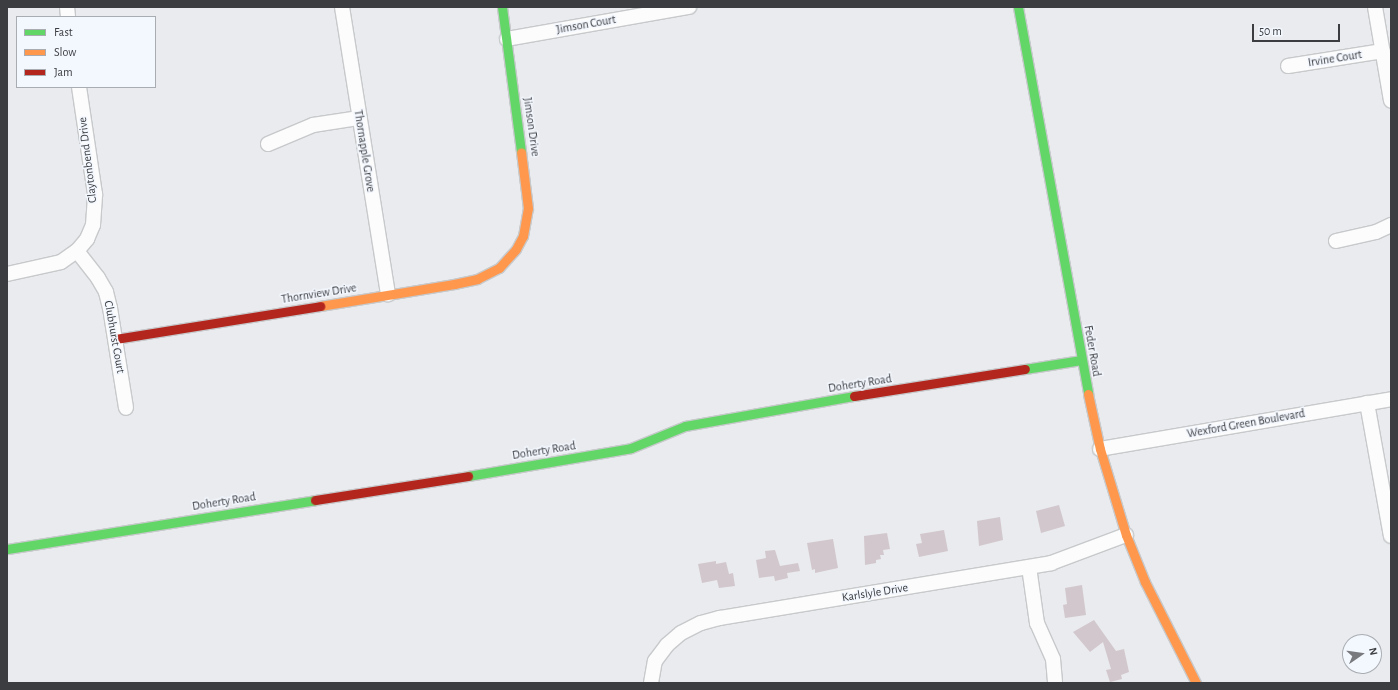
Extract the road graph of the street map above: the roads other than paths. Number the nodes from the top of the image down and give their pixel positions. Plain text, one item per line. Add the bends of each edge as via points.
1 (342, 7) edge
2 (502, 7) edge
3 (689, 7) edge
4 (1018, 7) edge
5 (1375, 7) edge
6 (507, 39) junction
7 (1383, 51) junction
8 (1288, 66) dead end
9 (79, 88) edge
10 (1391, 101) edge
11 (359, 118) junction
12 (268, 144) dead end
13 (1391, 225) edge
14 (1336, 240) dead end
15 (516, 249) joint
16 (77, 251) junction
17 (7, 274) edge
18 (388, 294) junction
19 (115, 339) junction
20 (1081, 360) junction
21 (1391, 399) edge
22 (1367, 403) junction
23 (126, 408) dead end
24 (1100, 449) junction
25 (1126, 535) junction
26 (1391, 536) edge
27 (7, 549) edge
28 (1029, 567) junction
29 (651, 683) edge
30 (1055, 683) edge
31 (1196, 683) edge

1 - 11 street, Thornapple Grove
2 - 6 street, Jimson Drive
3 - 6 street, Jimson Court
4 - 20 street, Feder Road
5 - 7 street
6 - 15 street, Jimson Drive via 528,193 527,222
7 - 8 street, Irvine Court
7 - 10 street
9 - 16 street, Claytonbend Drive via 95,194 93,225 87,240
11 - 12 street via 313,125
11 - 18 street, Thornapple Grove
13 - 14 street via 1376,232
15 - 18 street, Thornview Drive via 499,268 477,279
16 - 17 street, Claytonbend Drive via 61,262
16 - 19 street, Clubhurst Court via 106,292
18 - 19 street, Thornview Drive
19 - 23 street, Clubhurst Court
20 - 24 street, Feder Road
20 - 27 street, Doherty Road via 738,415 685,426 631,448 580,458
21 - 22 street, Wexford Green Boulevard
22 - 24 street, Wexford Green Boulevard
22 - 26 street
24 - 25 street, Feder Road
25 - 28 street, Karlslyle Drive via 1070,558
25 - 31 street, Feder Road via 1145,582
28 - 29 street, Karlslyle Drive via 707,622 681,633 667,645 655,661
28 - 30 street via 1038,623 1053,659

